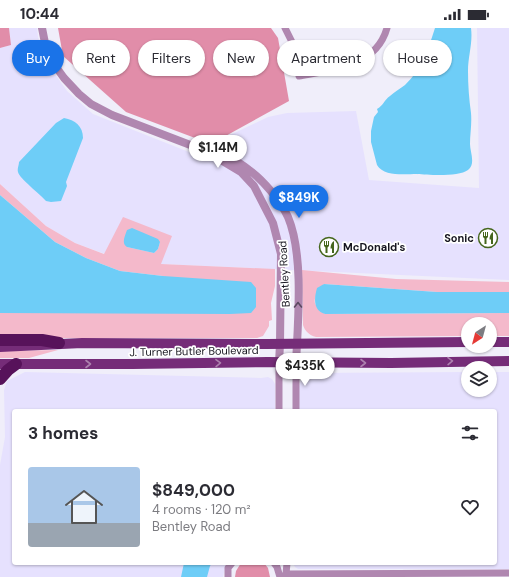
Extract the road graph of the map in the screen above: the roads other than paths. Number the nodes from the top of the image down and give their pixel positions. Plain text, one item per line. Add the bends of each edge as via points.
1 (42, 28) edge
2 (285, 28) edge
3 (387, 28) edge
4 (206, 151) junction
5 (0, 340) edge
6 (461, 342) edge
7 (497, 342) edge
8 (509, 342) edge
9 (59, 343) junction
10 (280, 344) junction
11 (297, 344) junction
12 (0, 347) edge
13 (509, 361) edge
14 (279, 362) junction
15 (296, 363) junction
16 (0, 364) edge
17 (16, 364) junction
18 (0, 379) edge
19 (279, 409) edge
20 (296, 409) edge
21 (230, 565) edge
22 (276, 565) edge
23 (287, 565) edge
24 (509, 573) edge
25 (227, 576) edge
26 (284, 576) edge

1 - 4 street, Bentley Road via 45,43 56,67 91,104 112,115
2 - 3 street via 292,42 299,76 339,69 361,61 378,47
4 - 10 street, Bentley Road via 241,172 254,186 273,223 281,254
11 -> 4 street, Bentley Road via 296,251 287,216 255,174 225,155
5 - 9 highway via 42,340
6 - 11 main road, J. Turner Butler Boulevard
7 - 8 main road
9 - 10 main road, J. Turner Butler Boulevard
9 - 12 main road, J. Turner Butler Boulevard
10 - 11 main road, J. Turner Butler Boulevard
10 - 14 street, Bentley Road
11 - 15 street, Bentley Road
15 -> 13 main road, J. Turner Butler Boulevard
14 - 15 main road, J. Turner Butler Boulevard
17 -> 14 main road, J. Turner Butler Boulevard
14 - 19 street
15 - 20 street
16 - 17 main road, J. Turner Butler Boulevard
17 - 18 highway
21 - 25 street
22 - 26 street
23 - 26 street
24 - 26 street

